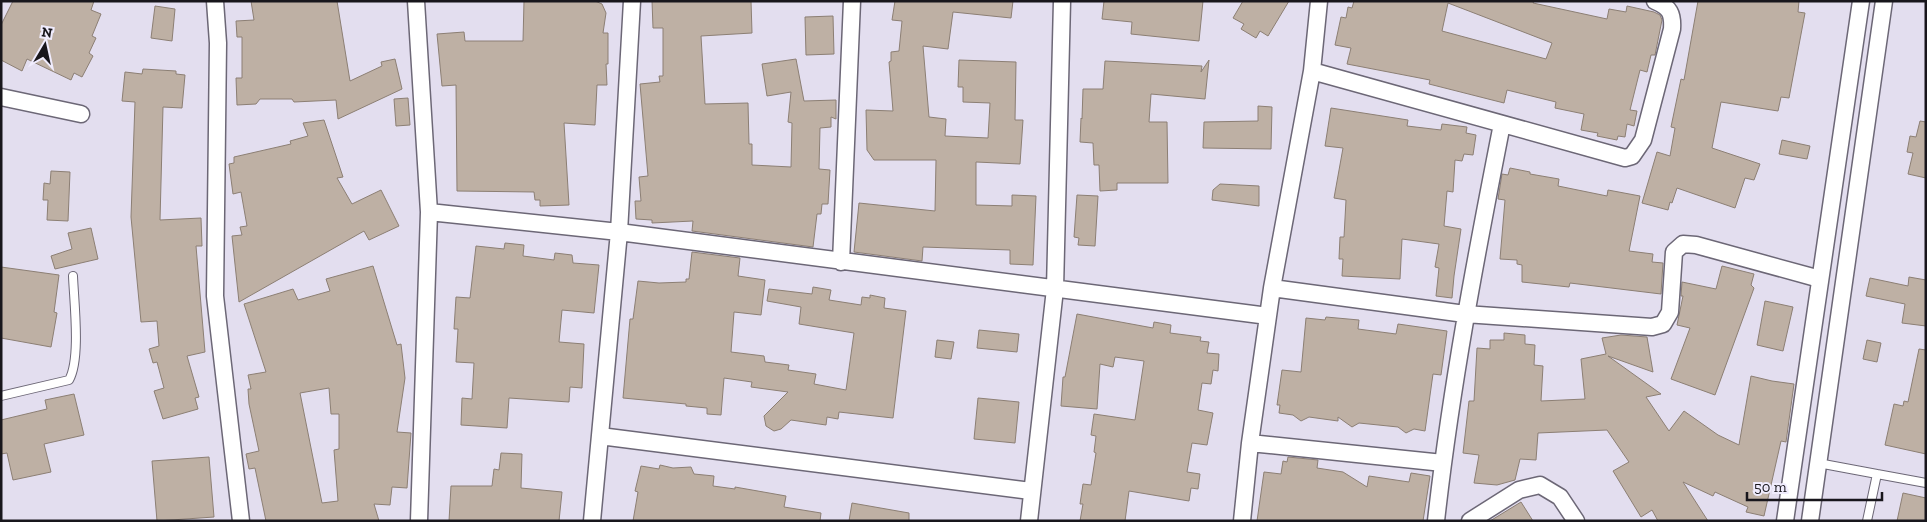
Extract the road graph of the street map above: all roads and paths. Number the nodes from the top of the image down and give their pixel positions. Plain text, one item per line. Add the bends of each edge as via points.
1 (215, 1) edge
2 (416, 1) edge
3 (632, 1) edge
4 (852, 1) edge
5 (1062, 1) edge
6 (1318, 1) edge
7 (1655, 1) edge
8 (1861, 1) edge
9 (1884, 1) edge
10 (1312, 71) junction
11 (1, 97) edge
12 (81, 114) dead end
13 (1502, 124) junction
14 (429, 212) junction
15 (619, 232) junction
16 (841, 262) junction
17 (73, 276) dead end
18 (1820, 279) junction
19 (1272, 288) junction
20 (1055, 289) junction
21 (1465, 314) junction
22 (1268, 316) junction
23 (1, 396) edge
24 (600, 436) junction
25 (1250, 443) junction
26 (1443, 463) junction
27 (1818, 463) junction
28 (1877, 474) junction
29 (1926, 483) edge
30 (1031, 491) junction
31 (241, 521) edge
32 (419, 521) edge
33 (592, 521) edge
34 (1029, 521) edge
35 (1242, 521) edge
36 (1436, 521) edge
37 (1470, 521) edge
38 (1576, 521) edge
39 (1785, 521) edge
40 (1810, 521) edge
41 (1867, 521) edge

1 - 31 street via 218,43 215,296
2 - 14 street
3 - 15 street
4 - 16 street
5 - 20 street
6 - 10 street
7 - 13 street via 1666,6 1673,16 1672,29 1643,140 1632,156 1610,155
8 - 18 street
9 - 27 street
10 - 13 street
10 - 19 street
11 - 12 street
13 - 21 street
14 - 15 street
14 - 32 street
15 - 16 street
15 - 24 street
16 - 20 street
17 - 23 lane via 74,372 69,380
18 - 21 street via 1683,244 1674,252 1670,312 1663,324 1652,327
18 - 39 street
19 - 21 street
19 - 22 street
20 - 22 street
20 - 30 street
21 - 26 street
22 - 25 street
24 - 30 street
24 - 33 street
25 - 26 street
25 - 35 street
26 - 36 street
27 - 28 lane
27 - 40 street
28 - 29 lane
28 - 41 lane
30 - 34 street
37 - 38 street via 1519,490 1540,485 1560,497

